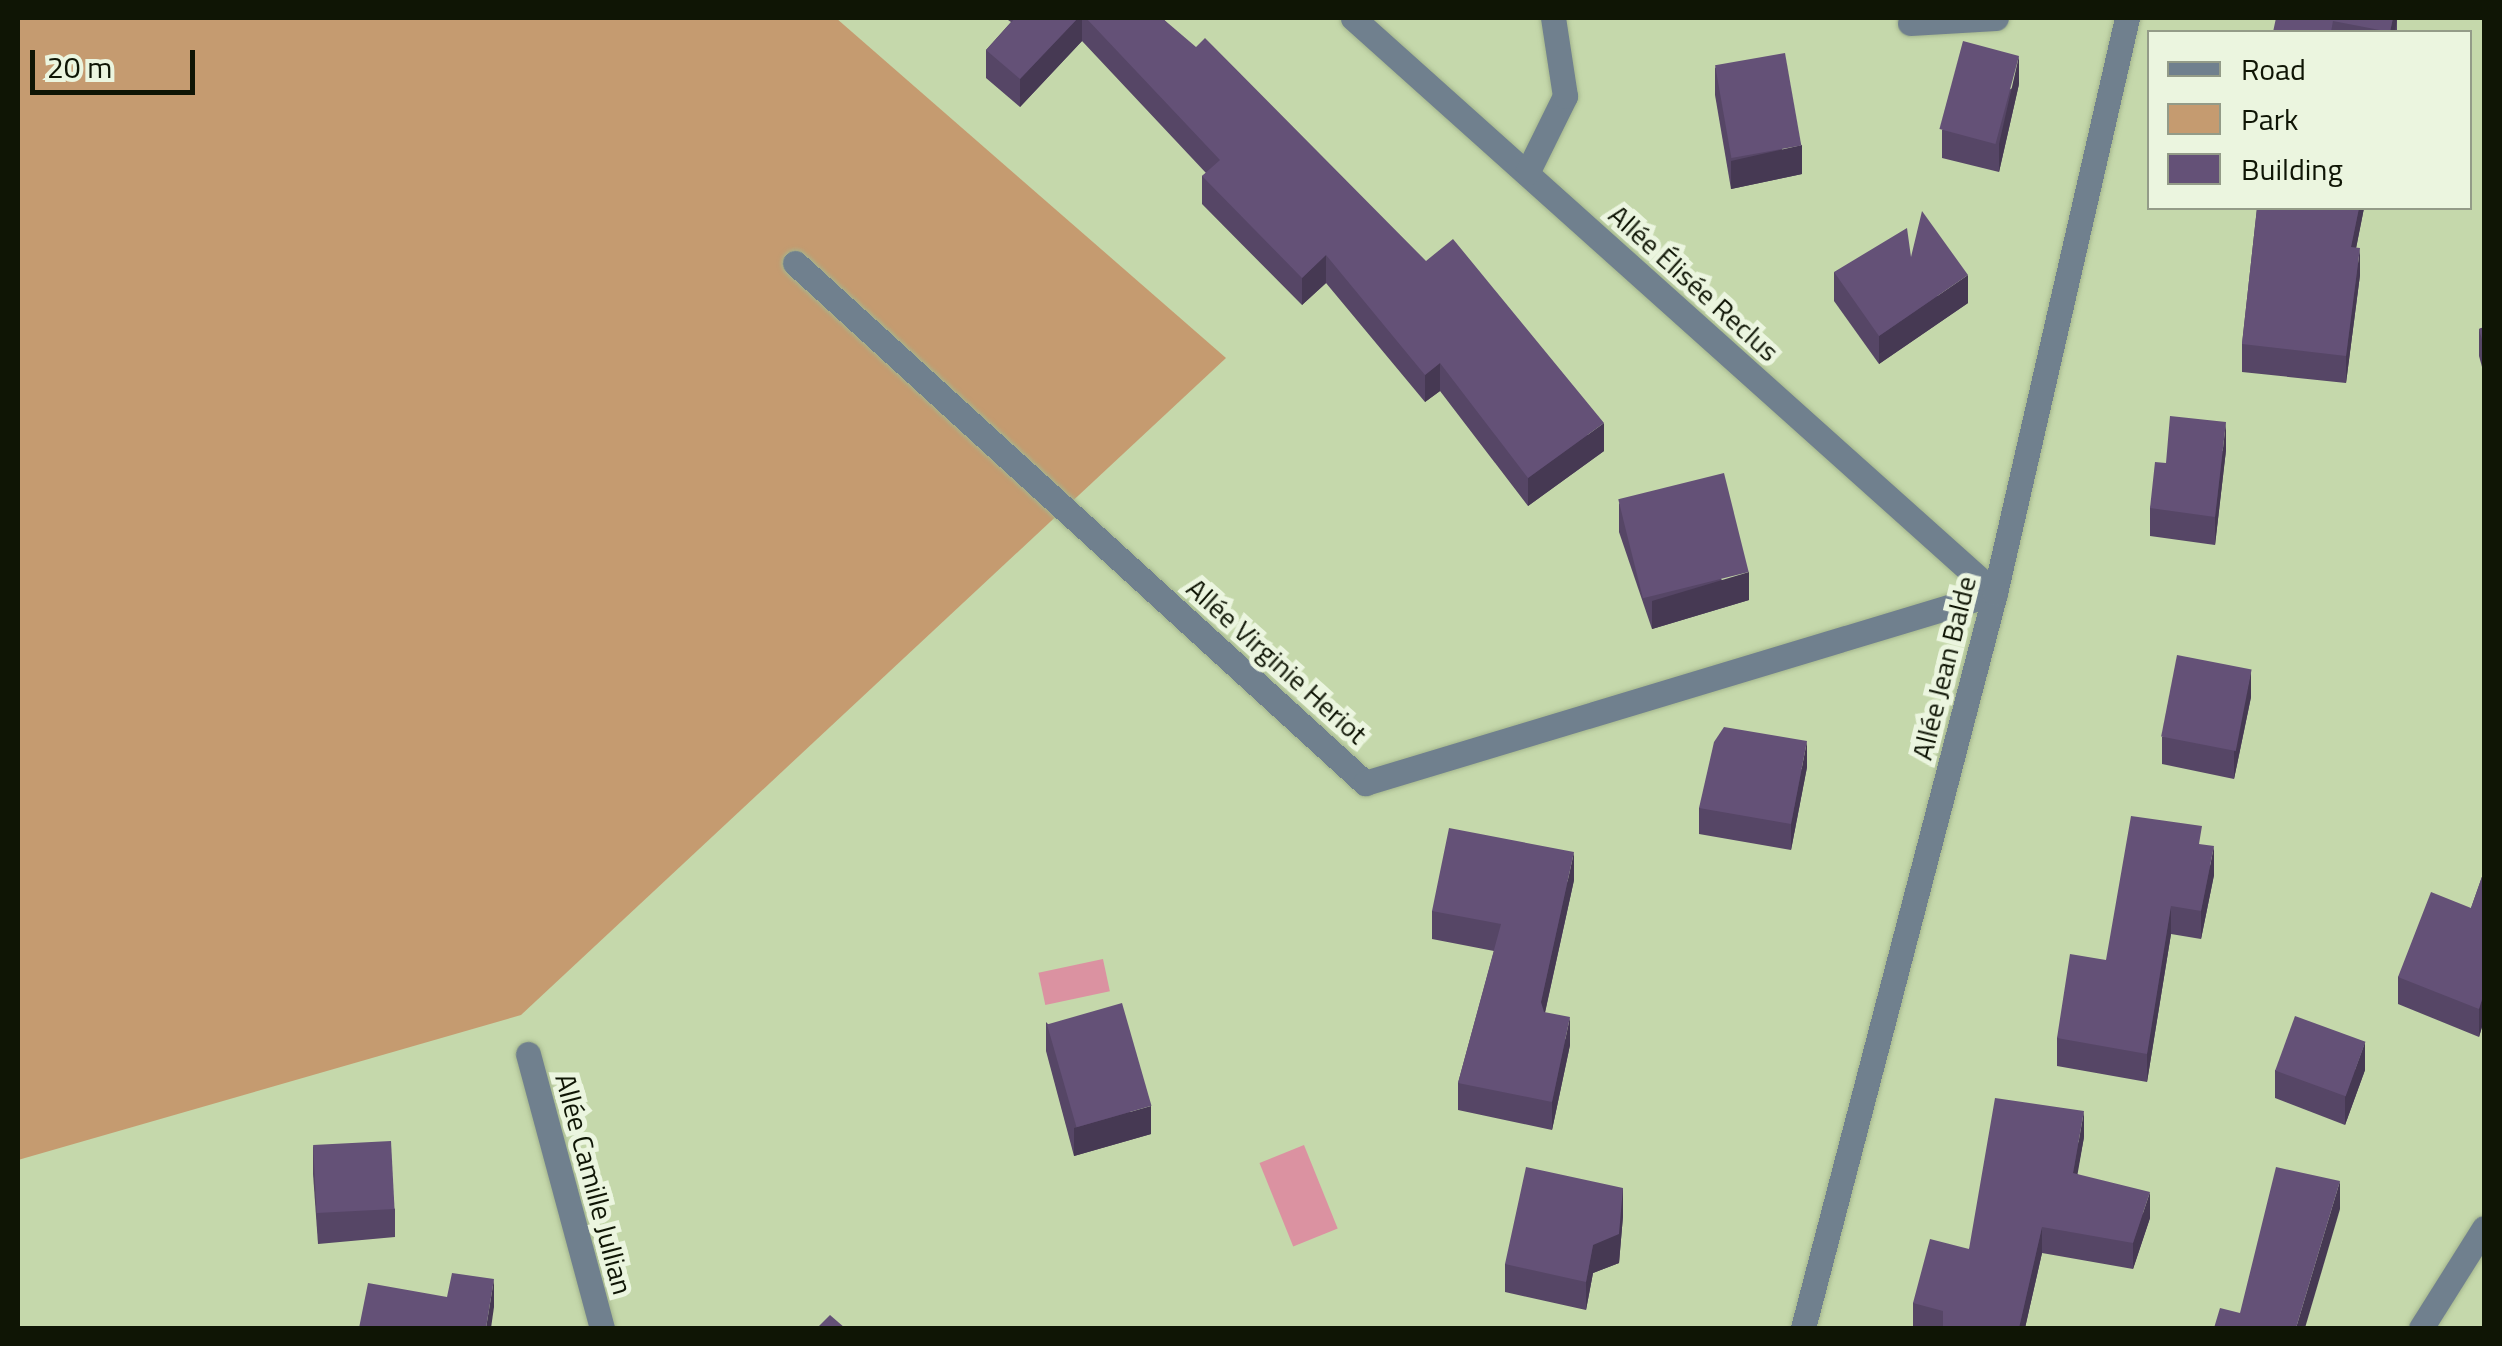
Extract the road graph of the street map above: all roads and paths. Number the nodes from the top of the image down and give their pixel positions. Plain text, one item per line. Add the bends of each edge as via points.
1 (1353, 18) edge
2 (1553, 18) edge
3 (1996, 18) edge
4 (2127, 18) edge
5 (1910, 23) dead end
6 (1528, 174) junction
7 (795, 263) dead end
8 (1995, 593) junction
9 (528, 1054) dead end
10 (2484, 1228) edge
11 (602, 1328) edge
12 (1803, 1328) edge
13 (2421, 1328) edge

1 - 6 street, Allée Élisée Reclus
2 - 6 street via 1565,96
3 - 5 street
4 - 8 street, Allée Jean Balde
6 - 8 street, Allée Élisée Reclus
7 - 8 street, Allée Virginie Heriot via 1365,782
8 - 12 street, Allée Jean Balde
9 - 11 street, Allée Camille Jullian
10 - 13 street

